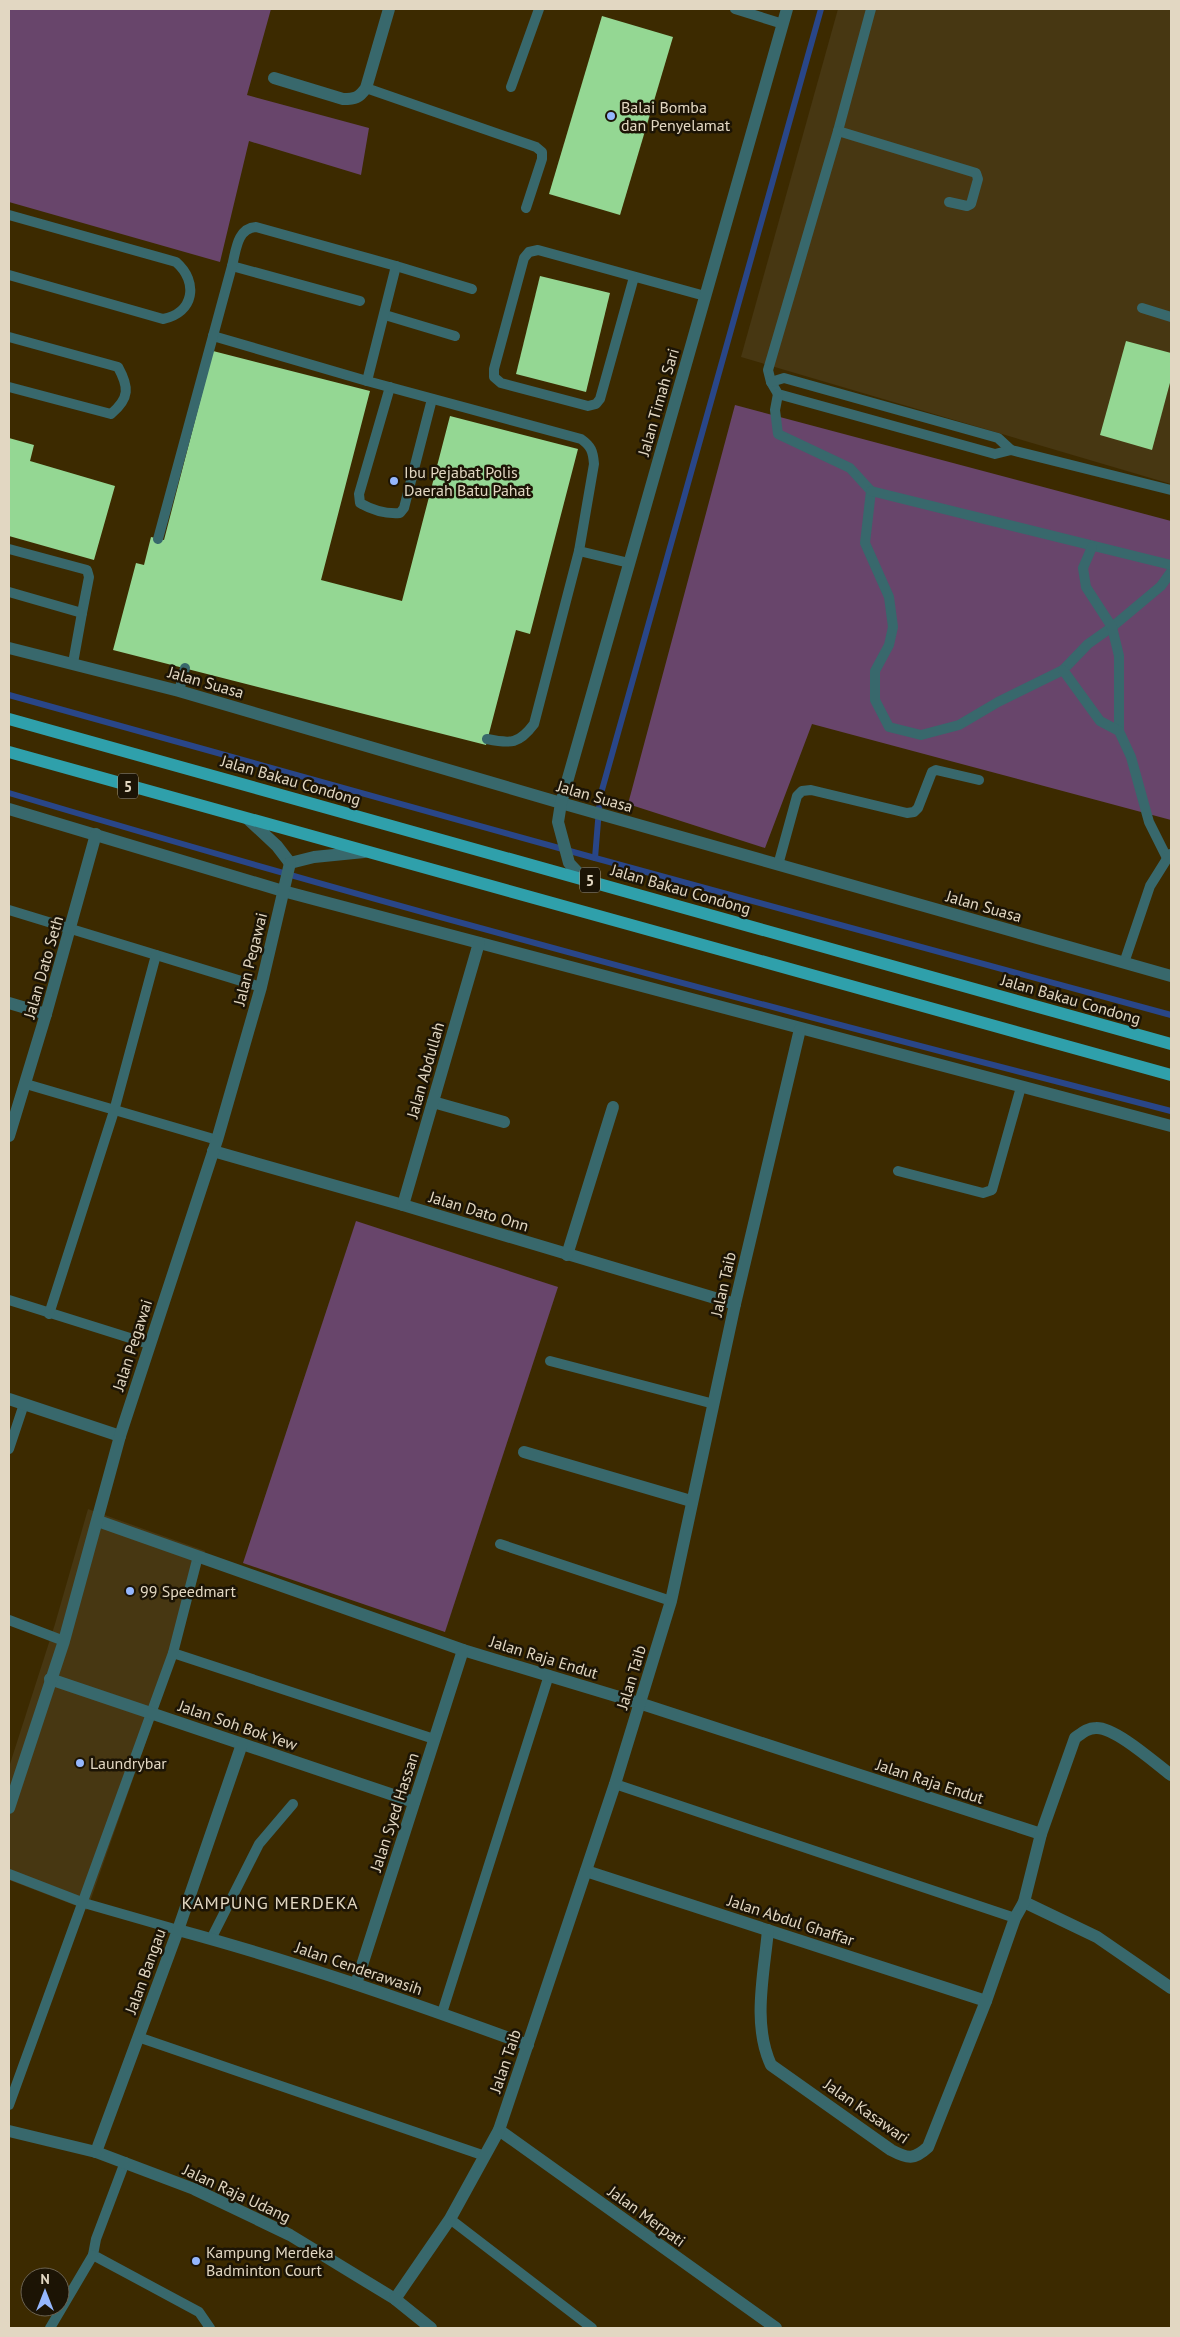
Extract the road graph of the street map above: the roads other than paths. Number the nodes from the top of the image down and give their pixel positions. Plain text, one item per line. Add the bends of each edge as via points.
1 (388, 9) edge
2 (539, 9) edge
3 (735, 9) edge
4 (787, 9) edge
5 (871, 9) edge
6 (783, 24) junction
7 (274, 78) dead end
8 (511, 87) dead end
9 (366, 88) junction
10 (838, 131) junction
11 (948, 202) dead end
12 (526, 208) dead end
13 (9, 215) edge
14 (232, 266) junction
15 (396, 266) junction
16 (9, 275) edge
17 (634, 277) junction
18 (472, 289) dead end
19 (705, 296) junction
20 (360, 301) dead end
21 (1142, 308) dead end
22 (385, 314) junction
23 (1171, 317) edge
24 (213, 336) junction
25 (455, 336) dead end
26 (9, 337) edge
27 (367, 381) junction
28 (770, 382) junction
29 (9, 387) edge
30 (390, 387) junction
31 (778, 394) junction
32 (432, 398) junction
33 (1011, 450) junction
34 (1171, 490) edge
35 (870, 491) junction
36 (158, 539) dead end
37 (1092, 546) junction
38 (9, 549) edge
39 (579, 551) junction
40 (629, 563) junction
41 (1171, 565) edge
42 (1171, 572) edge
43 (9, 592) edge
44 (82, 613) junction
45 (1112, 627) junction
46 (9, 648) edge
47 (73, 663) junction
48 (185, 668) dead end
49 (1063, 670) junction
50 (180, 691) junction
51 (9, 719) edge
52 (1119, 731) junction
53 (487, 739) dead end
54 (9, 752) edge
55 (979, 780) dead end
56 (561, 803) junction
57 (9, 808) edge
58 (248, 819) junction
59 (96, 834) junction
60 (369, 852) junction
61 (1169, 855) edge
62 (778, 865) junction
63 (289, 866) junction
64 (584, 878) junction
65 (283, 888) junction
66 (9, 910) edge
67 (71, 929) junction
68 (479, 944) junction
69 (156, 955) junction
70 (1124, 963) junction
71 (1171, 976) edge
72 (261, 987) junction
73 (9, 1003) edge
74 (46, 1014) junction
75 (800, 1029) junction
76 (1171, 1044) edge
77 (1171, 1075) edge
78 (26, 1084) junction
79 (1021, 1087) junction
80 (433, 1102) junction
81 (614, 1107) dead end
82 (13, 1108) edge
83 (114, 1111) junction
84 (504, 1122) dead end
85 (1171, 1126) edge
86 (9, 1136) edge
87 (215, 1146) junction
88 (898, 1171) dead end
89 (403, 1205) junction
90 (567, 1255) junction
91 (9, 1300) edge
92 (735, 1304) junction
93 (49, 1314) junction
94 (149, 1344) junction
95 (550, 1361) dead end
96 (9, 1399) edge
97 (24, 1404) junction
98 (714, 1404) junction
99 (120, 1436) junction
100 (9, 1449) edge
101 (524, 1452) dead end
102 (692, 1501) junction
103 (98, 1521) junction
104 (500, 1544) dead end
105 (198, 1556) junction
106 (671, 1601) junction
107 (9, 1620) edge
108 (64, 1641) junction
109 (463, 1650) junction
110 (173, 1653) junction
111 (550, 1675) junction
112 (50, 1679) junction
113 (640, 1703) junction
114 (152, 1713) junction
115 (434, 1739) junction
116 (242, 1744) junction
117 (1171, 1775) edge
118 (615, 1784) junction
119 (414, 1802) junction
120 (293, 1804) dead end
121 (9, 1808) edge
122 (1041, 1834) junction
123 (586, 1871) junction
124 (9, 1874) edge
125 (1024, 1902) junction
126 (84, 1903) junction
127 (1015, 1918) junction
128 (178, 1930) junction
129 (768, 1930) junction
130 (211, 1939) junction
131 (356, 1984) junction
132 (1171, 1988) edge
133 (986, 2001) junction
134 (442, 2013) junction
135 (138, 2037) junction
136 (528, 2044) junction
137 (9, 2105) edge
138 (499, 2130) junction
139 (9, 2131) edge
140 (96, 2152) junction
141 (486, 2156) junction
142 (125, 2162) junction
143 (450, 2219) junction
144 (93, 2255) junction
145 (395, 2299) junction
146 (50, 2328) edge
147 (210, 2328) edge
148 (431, 2328) edge
149 (592, 2328) edge
150 (776, 2328) edge

1 - 9 street
2 - 8 lane
3 - 6 lane
4 - 6 street, Jalan Timah Sari
5 - 10 lane
6 - 19 street, Jalan Timah Sari
7 - 9 street via 343,99 355,99
9 - 12 lane via 536,147 542,152 542,159
10 - 11 lane via 976,173 978,179 971,204
10 - 28 lane via 768,370
13 - 16 lane via 176,262 188,275 191,292 180,312 163,319
14 - 15 lane via 243,232 249,228
14 - 20 lane
14 - 24 lane
15 - 18 lane
15 - 22 lane
17 - 17 lane via 538,250 529,252 524,258 494,377 500,382 588,406 596,404
17 - 19 lane
19 - 40 street, Jalan Timah Sari
21 - 23 lane
22 - 25 lane
22 - 27 lane
24 - 27 lane
24 - 36 lane
26 - 29 lane via 118,367 126,382 125,397 111,414
27 - 30 lane
28 - 31 lane
28 - 33 lane via 784,378 998,438
30 - 32 lane
30 - 32 lane via 359,494 360,503 391,514 400,513 404,508
31 - 33 lane via 995,454
31 - 35 lane via 775,410 778,434 850,468
32 - 39 lane via 588,444 594,464
33 - 34 lane
35 - 37 lane
35 - 49 lane via 865,543 889,597 893,627 889,645 875,671 875,700 889,727 921,735 959,725
37 - 41 lane
37 - 45 lane via 1083,568 1086,587
38 - 44 lane via 87,570 90,578
39 - 40 lane
39 - 53 lane via 534,724 524,736 513,742
40 - 56 street, Jalan Timah Sari
42 - 45 lane via 1161,586
43 - 44 lane
44 - 47 lane
45 - 49 lane via 1088,644
45 - 52 lane via 1119,656
46 - 47 street, Jalan Suasa
47 - 50 street, Jalan Suasa
48 - 50 lane
49 - 52 lane via 1100,721
50 - 56 street, Jalan Suasa
51 - 64 main road, Jalan Bakau Condong / 5
52 - 61 lane via 1131,757 1149,822
54 - 58 main road, 5
55 - 62 lane via 936,770 932,772 914,812 811,790 802,791 797,796
56 - 62 street, Jalan Suasa
56 - 64 street, Jalan Timah Sari via 558,822 569,863
57 - 59 street
58 - 60 main road, 5
58 - 63 street via 277,846
59 - 65 street
59 - 67 street, Jalan Dato Seth
60 - 63 street via 340,853
60 - 77 main road, 5
61 - 70 lane via 1150,886
62 - 70 street, Jalan Suasa
63 - 65 street, Jalan Pegawai
64 - 76 main road, Jalan Bakau Condong / 5
65 - 68 street
65 - 72 street, Jalan Pegawai
66 - 67 lane
67 - 69 lane
67 - 74 street, Jalan Dato Seth
68 - 75 street
68 - 80 street, Jalan Abdullah
69 - 72 lane
69 - 83 lane
70 - 71 street, Jalan Suasa
72 - 87 street, Jalan Pegawai
73 - 74 street
74 - 78 street, Jalan Dato Seth
75 - 79 street
75 - 92 street, Jalan Taib
78 - 82 street, Jalan Dato Seth
78 - 83 lane
79 - 85 street
79 - 88 lane via 992,1190 983,1193
80 - 84 street
80 - 89 street, Jalan Abdullah
81 - 90 street
82 - 86 street, Jalan Dato Seth
83 - 87 lane
83 - 93 lane
87 - 89 street, Jalan Dato Onn
87 - 94 street, Jalan Pegawai
89 - 90 street, Jalan Dato Onn
90 - 92 street, Jalan Dato Onn
91 - 93 lane
92 - 98 street, Jalan Taib
93 - 94 lane
94 - 99 street, Jalan Pegawai
95 - 98 lane
96 - 97 street
97 - 99 street
97 - 100 lane
98 - 102 street, Jalan Taib
99 - 103 street, Jalan Pegawai
101 - 102 street
102 - 106 street, Jalan Taib
103 - 105 street, Jalan Raja Endut
103 - 108 street, Jalan Pegawai
104 - 106 lane
105 - 109 street, Jalan Raja Endut
105 - 110 lane
106 - 113 street, Jalan Taib
107 - 108 lane
108 - 112 street, Jalan Pegawai
109 - 111 street, Jalan Raja Endut
109 - 115 street, Jalan Syed Hassan
110 - 114 lane
110 - 115 lane
111 - 113 street, Jalan Raja Endut
111 - 134 lane
112 - 114 street, Jalan Soh Bok Yew
112 - 121 street, Jalan Pegawai
113 - 118 street, Jalan Taib
113 - 122 street, Jalan Raja Endut
114 - 116 street, Jalan Soh Bok Yew
114 - 126 lane
115 - 119 street, Jalan Syed Hassan
116 - 119 street, Jalan Soh Bok Yew
116 - 128 street, Jalan Bangau
117 - 122 street via 1109,1730 1085,1730 1075,1738
118 - 123 street, Jalan Taib
118 - 127 lane
119 - 131 street, Jalan Syed Hassan
120 - 130 lane via 259,1844
122 - 125 street
123 - 129 street, Jalan Abdul Ghaffar
123 - 136 street, Jalan Taib
124 - 126 lane
125 - 127 street
125 - 132 street via 1097,1937
126 - 128 lane
126 - 137 lane
127 - 133 street
128 - 130 street, Jalan Cenderawasih
128 - 135 street, Jalan Bangau
129 - 133 street, Jalan Abdul Ghaffar
129 - 133 street, Jalan Kasawari via 760,2025 771,2065 905,2158 918,2156 928,2147
130 - 131 street, Jalan Cenderawasih
131 - 134 street, Jalan Cenderawasih
134 - 136 street, Jalan Cenderawasih
135 - 140 street, Jalan Bangau
135 - 141 lane
136 - 138 street, Jalan Taib
138 - 141 street, Jalan Taib
138 - 150 street, Jalan Merpati
139 - 140 street, Jalan Raja Udang
140 - 142 street, Jalan Raja Udang
141 - 143 street, Jalan Taib
142 - 144 lane
142 - 145 street, Jalan Raja Udang via 194,2189 290,2235
143 - 145 street, Jalan Taib
143 - 149 lane
144 - 146 lane
144 - 147 lane via 199,2312
145 - 148 street, Jalan Raja Udang

